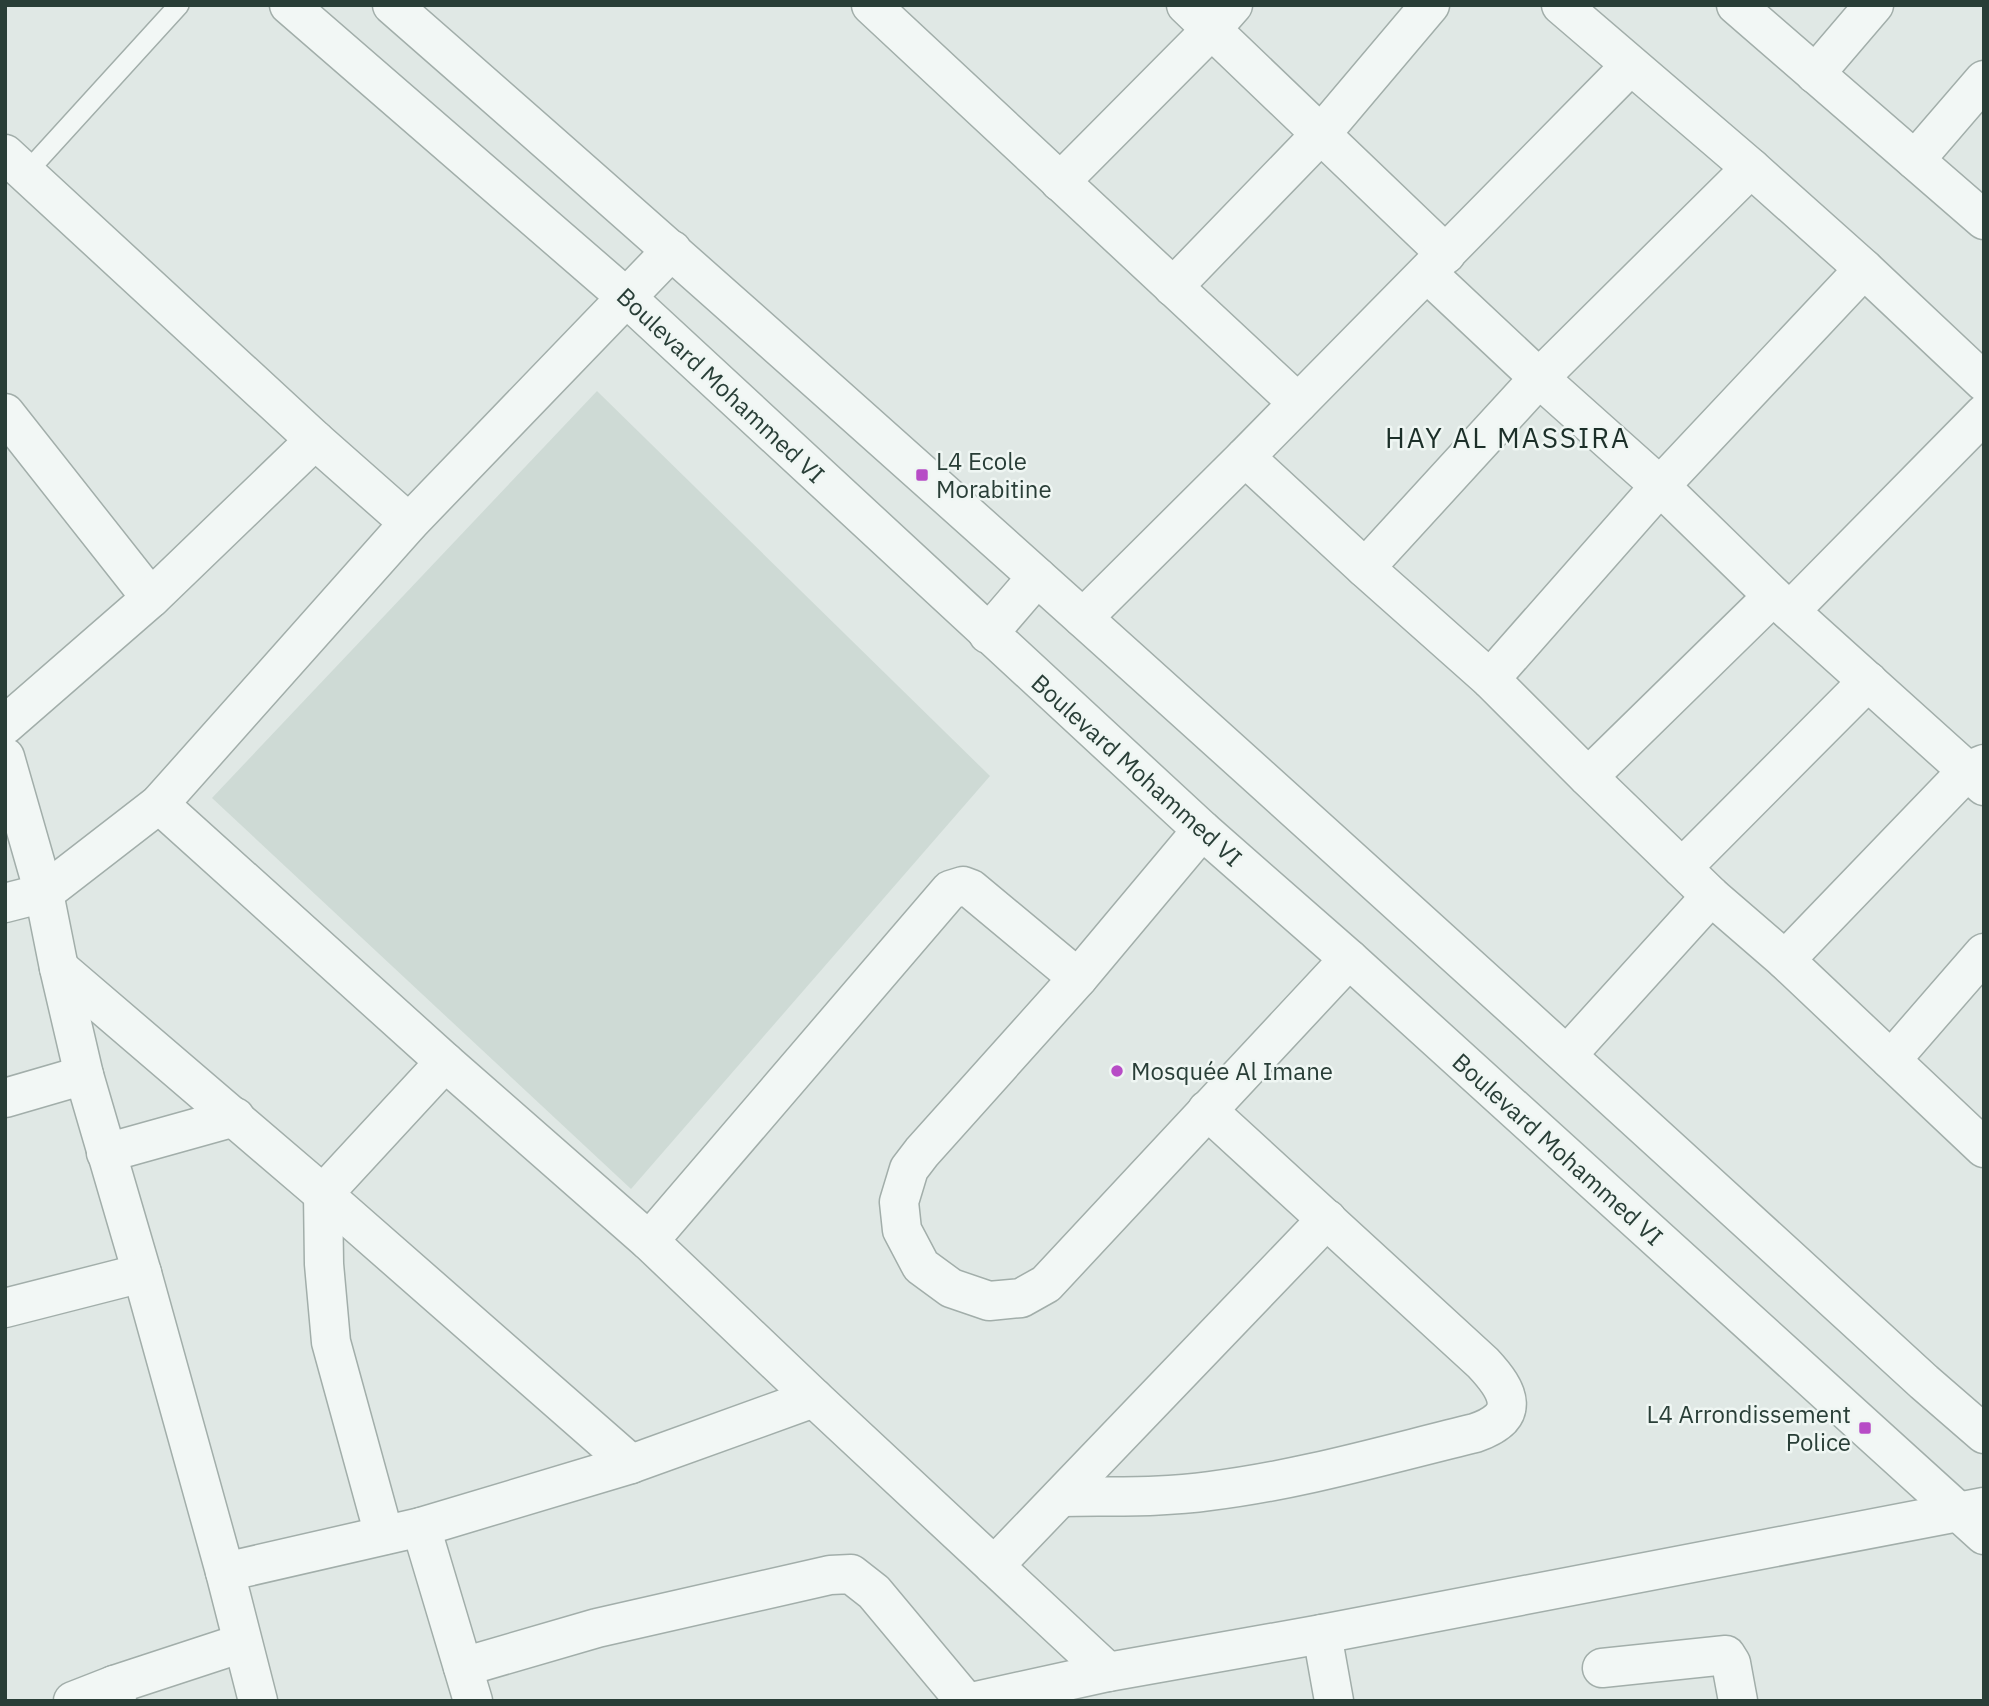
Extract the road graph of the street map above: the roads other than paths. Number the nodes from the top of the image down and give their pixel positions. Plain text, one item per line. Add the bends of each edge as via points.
1 (179, 5) edge
2 (289, 5) edge
3 (392, 5) edge
4 (870, 5) edge
5 (1430, 5) edge
6 (1561, 5) edge
7 (1736, 5) edge
8 (1874, 5) edge
9 (1210, 14) edge
10 (1630, 66) junction
11 (1815, 74) junction
12 (1984, 80) edge
13 (1321, 134) junction
14 (1915, 160) junction
15 (1751, 168) junction
16 (12, 172) edge
17 (1060, 183) junction
18 (1984, 220) edge
19 (672, 250) junction
20 (1437, 264) junction
21 (1864, 269) junction
22 (1173, 287) junction
23 (627, 298) junction
24 (1539, 378) junction
25 (1984, 382) edge
26 (1298, 403) junction
27 (5, 413) edge
28 (1984, 414) edge
29 (315, 440) junction
30 (1245, 457) junction
31 (1660, 486) junction
32 (409, 523) junction
33 (1365, 568) junction
34 (1037, 577) junction
35 (150, 598) junction
36 (1781, 603) junction
37 (1083, 618) junction
38 (988, 634) junction
39 (1490, 679) junction
40 (1868, 681) junction
41 (5, 725) edge
42 (5, 757) edge
43 (1978, 774) edge
44 (1588, 778) junction
45 (159, 804) junction
46 (1202, 830) junction
47 (1682, 868) junction
48 (44, 893) junction
49 (1711, 896) junction
50 (5, 903) edge
51 (1984, 953) edge
52 (1349, 959) junction
53 (1785, 960) junction
54 (59, 968) junction
55 (1078, 978) junction
56 (1567, 1055) junction
57 (1891, 1060) junction
58 (445, 1062) junction
59 (84, 1075) junction
60 (5, 1098) edge
61 (1208, 1110) junction
62 (234, 1118) junction
63 (1984, 1148) edge
64 (106, 1153) junction
65 (323, 1194) junction
66 (1327, 1219) junction
67 (649, 1241) junction
68 (142, 1273) junction
69 (5, 1308) edge
70 (814, 1398) junction
71 (1984, 1434) edge
72 (631, 1464) junction
73 (1061, 1497) junction
74 (1975, 1518) edge
75 (421, 1527) junction
76 (384, 1535) junction
77 (994, 1566) junction
78 (225, 1572) junction
79 (1322, 1634) junction
80 (242, 1643) junction
81 (1602, 1668) dead end
82 (1108, 1672) junction
83 (468, 1684) edge
84 (116, 1693) edge
85 (73, 1701) edge
86 (258, 1701) edge
87 (965, 1701) edge
88 (976, 1701) edge
89 (1334, 1701) edge
90 (1738, 1701) edge

1 - 16 lane
2 - 23 street, Boulevard Mohammed VI
3 - 19 street
4 - 17 street
5 - 13 street
6 - 10 street
7 - 11 street
8 - 11 street
9 - 13 street
9 - 17 street
10 - 15 street
10 - 20 street
11 - 14 street
12 - 14 street
13 - 20 street
13 - 22 street
14 - 18 street
15 - 21 street
15 - 24 street
16 - 29 street
17 - 22 street
19 - 23 street
19 - 34 street
20 - 24 street
20 - 26 street
21 - 25 street
21 - 31 street
22 - 26 street
23 - 32 street
23 - 38 street, Boulevard Mohammed VI
24 - 31 street
24 - 33 street
26 - 30 street
27 - 35 street
28 - 36 street
29 - 32 street
29 - 35 street
30 - 33 street
30 - 37 street
31 - 36 street
31 - 39 street
32 - 45 street
33 - 39 street
34 - 37 street
34 - 38 street
35 - 41 street
36 - 40 street
36 - 44 street
37 - 56 street
38 - 46 street, Boulevard Mohammed VI
39 - 44 street
40 - 43 street
40 - 47 street
42 - 48 street
43 - 53 street
44 - 47 street
45 - 48 street
45 - 58 street
46 - 52 street, Boulevard Mohammed VI
46 - 55 street
47 - 49 street
48 - 50 street
48 - 54 street
49 - 53 street
49 - 56 street
51 - 57 street
52 - 61 street
52 - 74 street, Boulevard Mohammed VI
53 - 57 street
54 - 59 street
54 - 62 street
55 - 61 street via 909,1169 899,1202 902,1230 921,1266 951,1288 989,1301 1021,1298 1046,1284
55 - 67 street via 971,889 950,890
56 - 71 street
57 - 63 street
58 - 65 street
58 - 67 street
59 - 60 street
59 - 64 street
61 - 66 street
62 - 64 street
62 - 65 street
64 - 68 street
65 - 72 street
65 - 76 street via 331,1342
66 - 73 street
66 - 73 street via 1500,1381 1508,1402 1503,1418 1475,1433 1282,1480 1209,1492
67 - 70 street
68 - 69 street
68 - 78 street
70 - 72 street
70 - 77 street
72 - 75 street
73 - 77 street
74 - 79 street
75 - 76 street
75 - 83 street
76 - 78 street
77 - 82 street
78 - 80 street
79 - 82 street
79 - 89 street
80 - 84 street
80 - 86 street
81 - 90 street via 1726,1656
82 - 88 street
83 - 87 street via 597,1628 851,1574 874,1592
84 - 85 street

